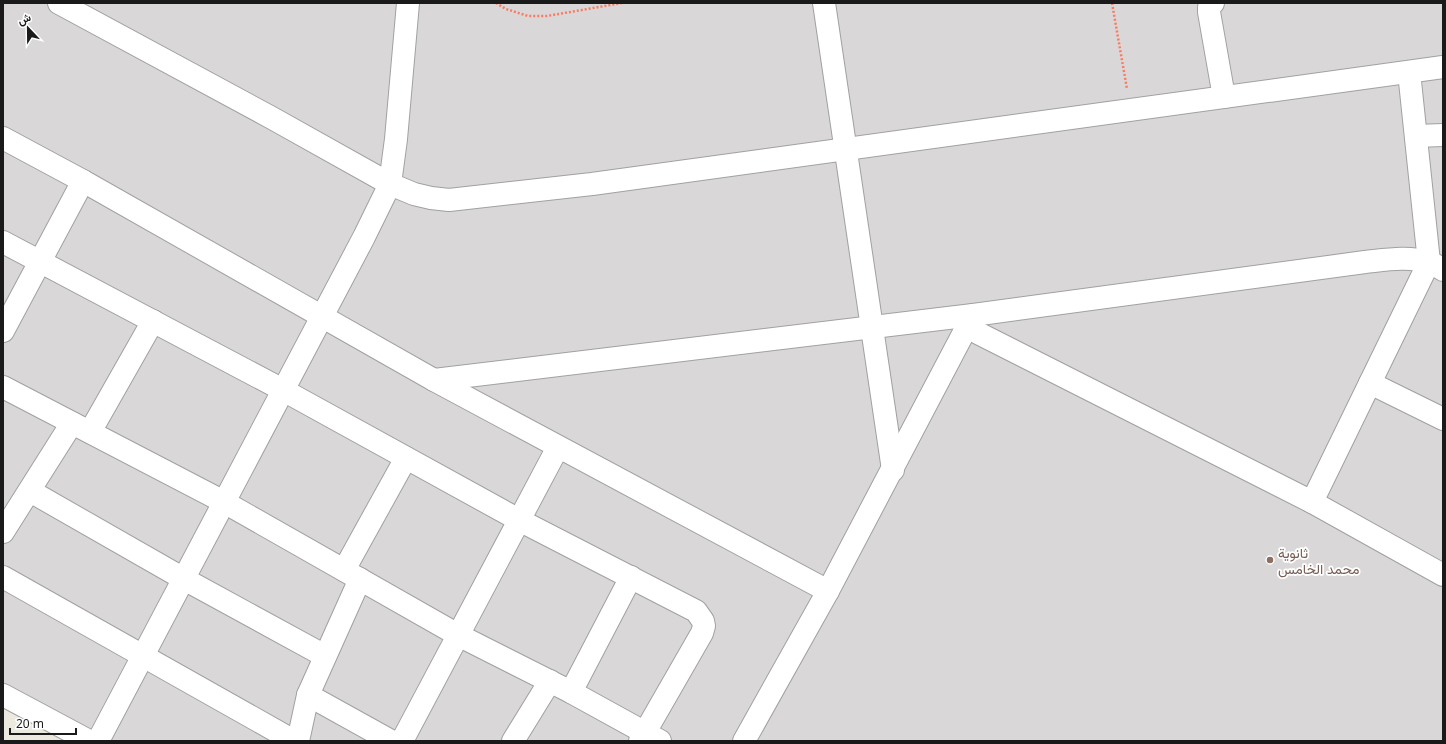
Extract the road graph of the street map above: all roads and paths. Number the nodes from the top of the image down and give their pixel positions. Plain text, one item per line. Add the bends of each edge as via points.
1 (59, 3) edge
2 (408, 3) edge
3 (496, 3) edge
4 (622, 3) edge
5 (824, 3) edge
6 (1112, 3) edge
7 (1213, 3) edge
8 (1443, 67) edge
9 (1409, 72) junction
10 (1224, 97) junction
11 (1131, 110) junction
12 (1443, 135) edge
13 (1416, 136) junction
14 (3, 138) edge
15 (846, 149) junction
16 (83, 181) junction
17 (390, 184) junction
18 (3, 242) edge
19 (40, 262) junction
20 (1436, 266) edge
21 (322, 316) junction
22 (153, 321) junction
23 (970, 322) junction
24 (871, 327) junction
25 (3, 331) edge
26 (434, 380) junction
27 (1370, 383) junction
28 (3, 387) edge
29 (283, 390) junction
30 (1443, 420) edge
31 (81, 428) junction
32 (558, 446) junction
33 (406, 458) junction
34 (893, 470) junction
35 (30, 491) junction
36 (224, 502) junction
37 (1312, 502) junction
38 (519, 520) junction
39 (4, 531) edge
40 (1442, 573) edge
41 (352, 574) junction
42 (3, 577) edge
43 (632, 577) junction
44 (184, 579) junction
45 (828, 591) junction
46 (458, 635) junction
47 (144, 655) junction
48 (325, 656) junction
49 (550, 681) junction
50 (571, 692) junction
51 (3, 695) edge
52 (308, 695) junction
53 (649, 738) edge
54 (89, 741) edge
55 (98, 741) edge
56 (294, 741) edge
57 (298, 741) edge
58 (391, 741) edge
59 (402, 741) edge
60 (513, 741) edge
61 (744, 741) edge

1 - 17 street
2 - 17 street
3 - 4 path via 528,16 547,16
5 - 15 street
6 - 11 path
7 - 10 street via 1208,12
8 - 9 street
9 - 10 street
9 - 13 street
10 - 11 street
11 - 15 street
12 - 13 street
13 - 20 street
14 - 16 street
15 - 17 street via 592,184 449,200 414,194
15 - 24 street
16 - 19 street
16 - 21 street
17 - 21 street
18 - 19 street
19 - 22 street
19 - 25 street
20 - 23 street via 1399,259 1365,262
20 - 27 street
21 - 26 street
21 - 29 street
22 - 29 street
22 - 31 street
23 - 24 street
23 - 34 street
23 - 37 street
24 - 26 street
24 - 34 street
26 - 32 street
27 - 30 street
27 - 37 street
28 - 31 street
29 - 33 street
29 - 36 street
31 - 35 street
31 - 36 street
32 - 38 street
32 - 45 street
33 - 38 street
33 - 41 street
34 - 45 street
35 - 39 street
35 - 44 street
36 - 41 street
36 - 44 street
37 - 40 street
38 - 43 street
38 - 46 street
41 - 46 street
41 - 48 street
42 - 47 street
43 - 50 street
43 - 53 street via 696,611 704,626
44 - 47 street
44 - 48 street
45 - 61 street
46 - 49 street
46 - 59 street
47 - 55 street
47 - 56 street
48 - 52 street
49 - 50 street
49 - 60 street
50 - 53 street
51 - 54 street
52 - 57 street
52 - 58 street

